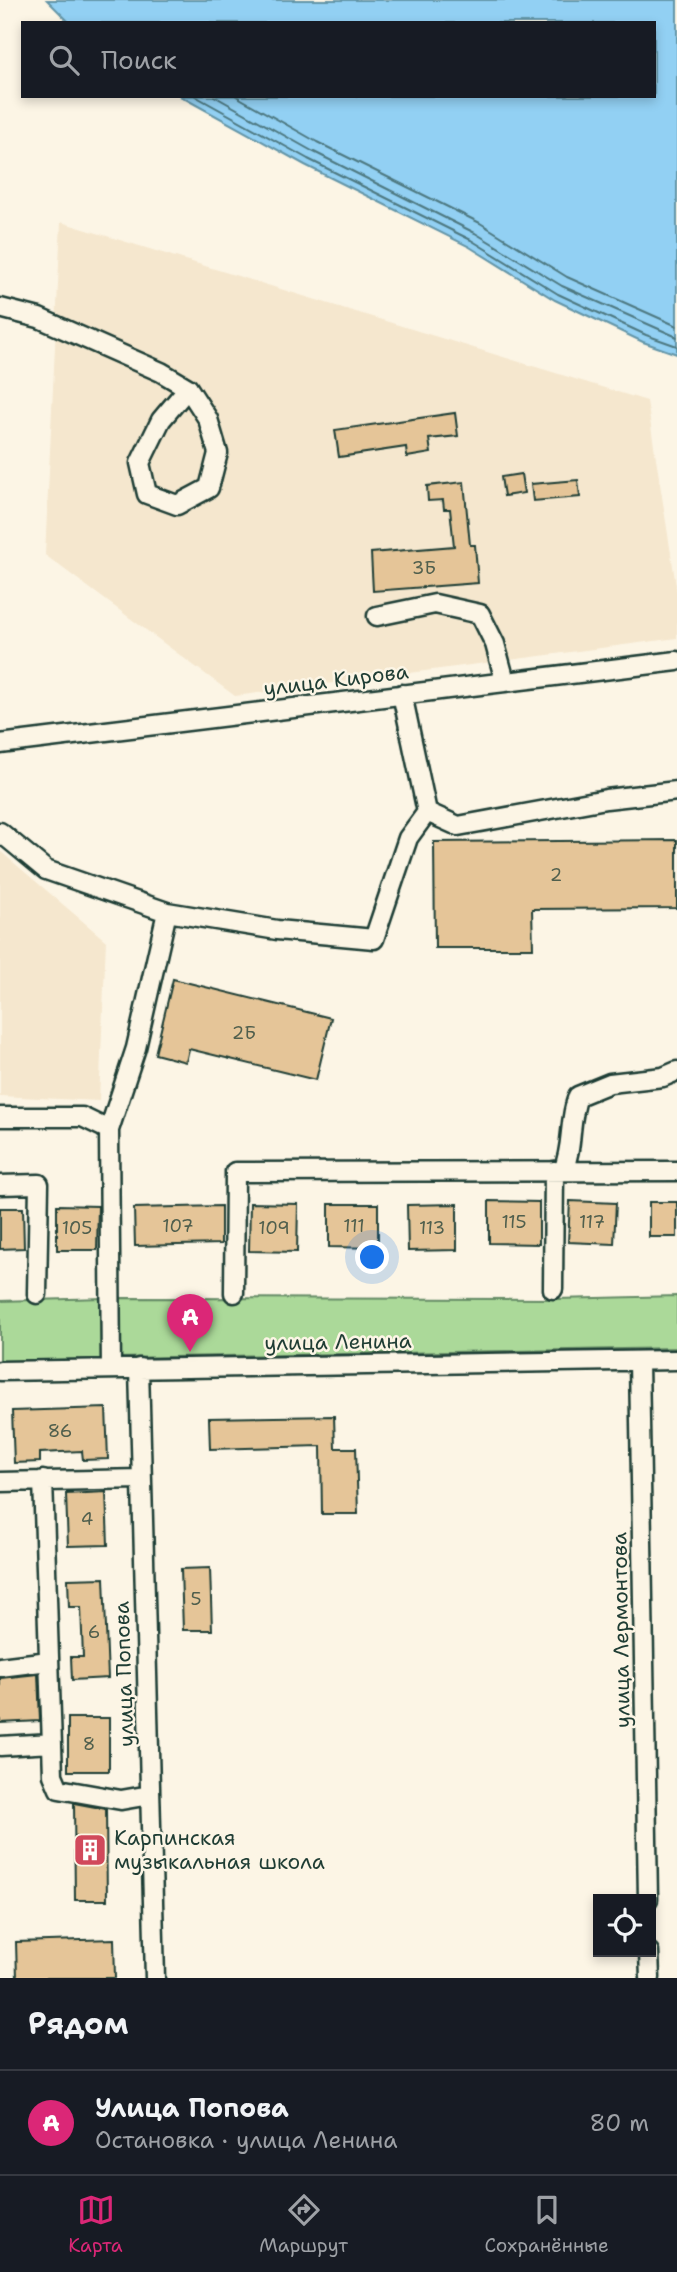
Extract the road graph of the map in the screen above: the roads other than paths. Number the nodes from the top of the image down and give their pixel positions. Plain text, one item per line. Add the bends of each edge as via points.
1 (0, 308) edge
2 (188, 388) junction
3 (377, 616) dead end
4 (677, 661) edge
5 (505, 681) junction
6 (402, 694) junction
7 (0, 744) edge
8 (677, 791) edge
9 (427, 812) junction
10 (0, 832) edge
11 (167, 912) junction
12 (677, 1072) edge
13 (0, 1117) edge
14 (109, 1130) junction
15 (559, 1171) junction
16 (677, 1171) edge
17 (0, 1185) edge
18 (553, 1289) dead end
19 (233, 1293) dead end
20 (37, 1294) dead end
21 (639, 1360) junction
22 (677, 1360) edge
23 (139, 1368) junction
24 (111, 1369) junction
25 (0, 1371) edge
26 (141, 1479) junction
27 (43, 1480) junction
28 (0, 1482) edge
29 (49, 1661) junction
30 (0, 1667) edge
31 (52, 1743) junction
32 (0, 1746) edge
33 (150, 1795) junction
34 (648, 1894) edge
35 (649, 1957) edge
36 (155, 1978) edge
37 (650, 1978) edge

1 - 2 street via 39,318
2 - 2 street via 208,419 218,453 209,488 177,505 147,494 140,463 161,420
3 - 5 street via 435,604 480,614 495,644
4 - 5 street, улица Кирова
5 - 6 street, улица Кирова
6 - 7 street, улица Кирова
6 - 9 street
8 - 9 street via 606,799 458,827
9 - 11 street via 408,838 374,939 277,930
10 - 11 street via 46,870
11 - 14 street via 136,1048
12 - 15 street via 610,1083 578,1096 570,1117 572,1150
13 - 14 street via 82,1117
14 - 24 street
15 - 16 street
15 - 18 street
15 - 19 street via 235,1172
17 - 20 street via 39,1184
21 - 22 street, улица Ленина
21 - 23 street, улица Ленина
21 - 34 street, улица Лермонтова
23 - 24 street, улица Ленина
23 - 26 street, улица Попова
24 - 25 street, улица Ленина
26 - 27 street
26 - 33 street, улица Попова
27 - 28 street
27 - 29 street
29 - 30 street
29 - 31 street
31 - 32 street
31 - 33 street via 53,1775 59,1789 121,1800
33 - 36 street, улица Попова
35 - 37 street

